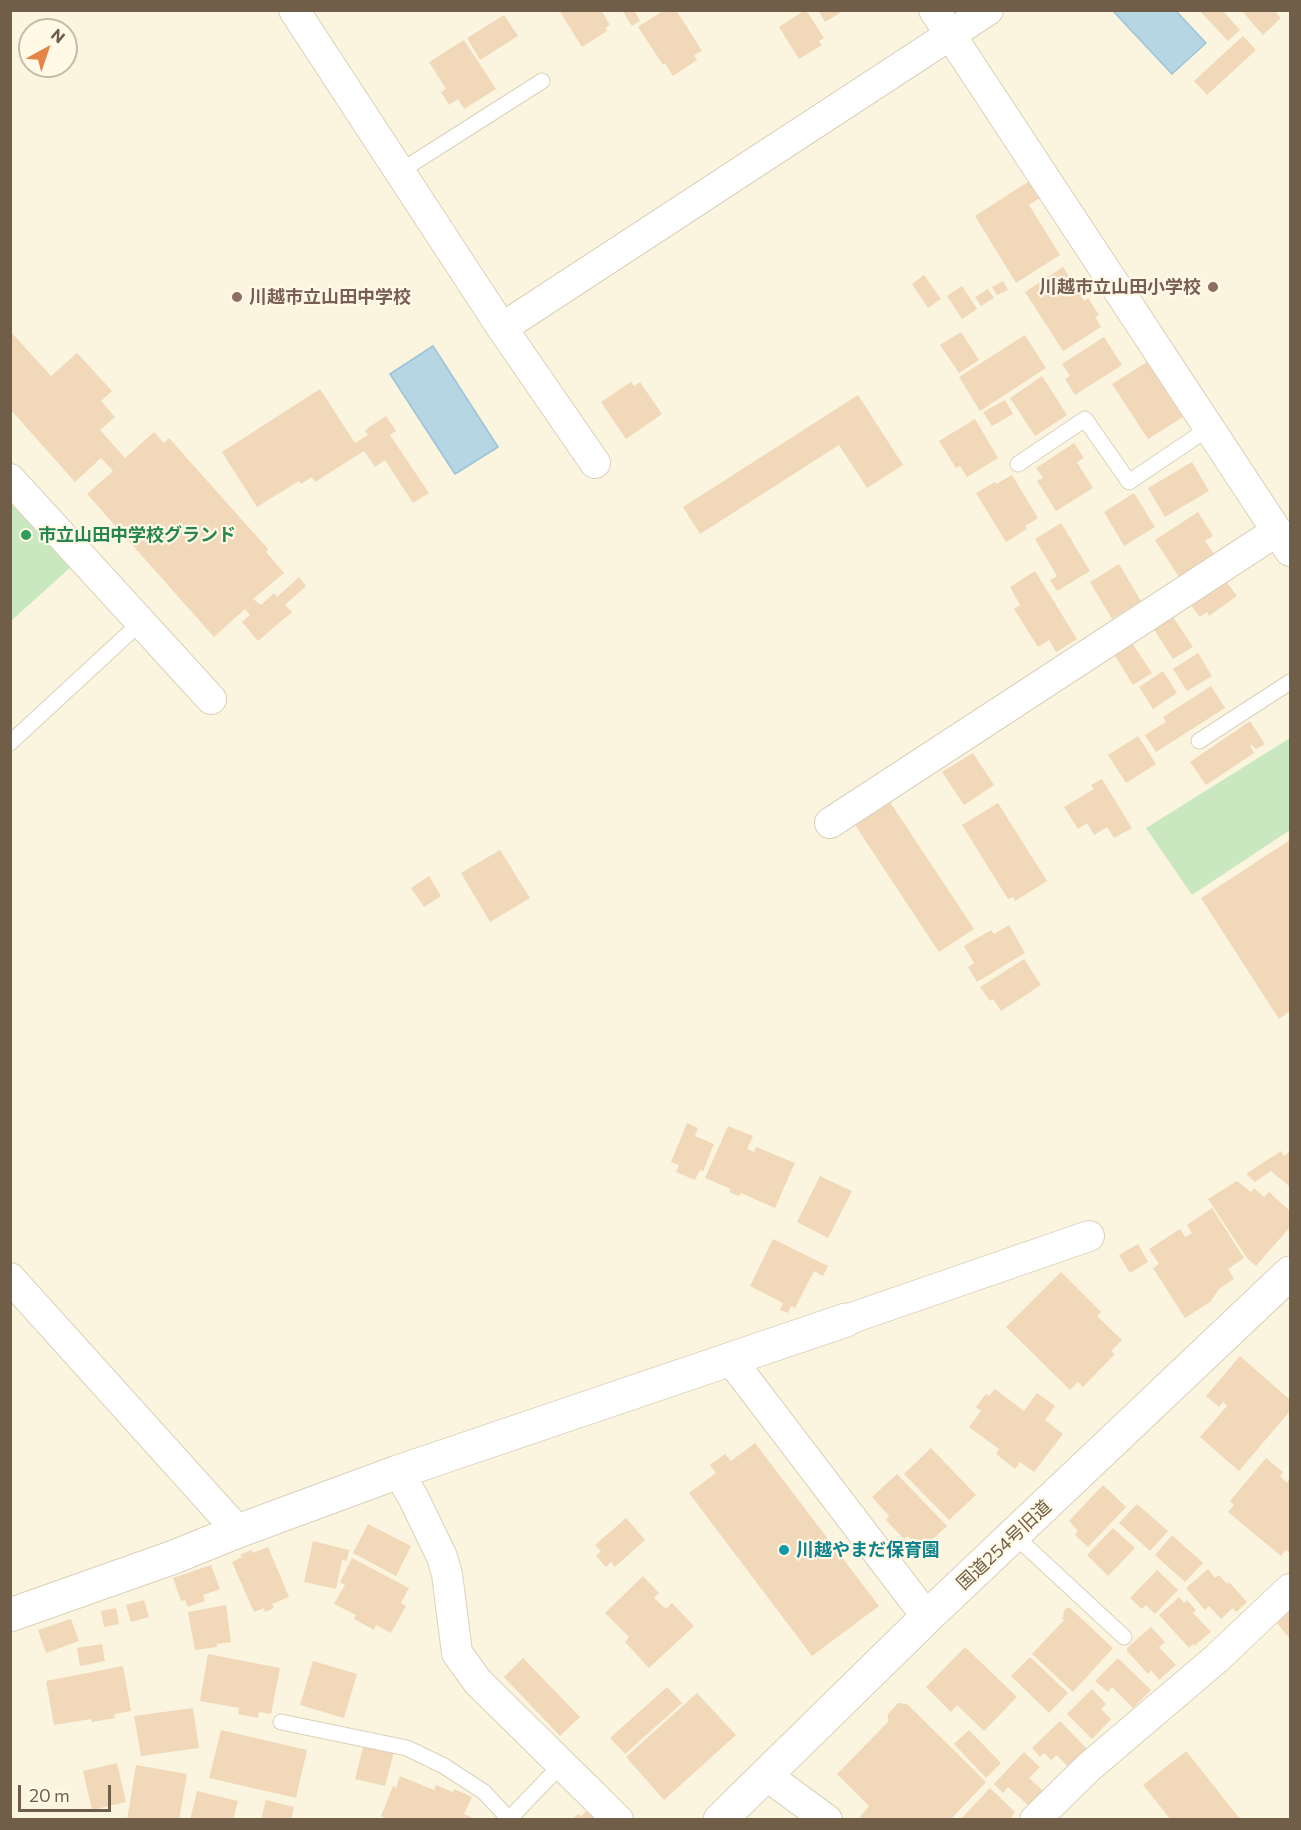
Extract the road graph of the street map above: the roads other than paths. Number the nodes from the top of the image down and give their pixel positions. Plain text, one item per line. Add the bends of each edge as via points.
1 (294, 10) edge
2 (934, 10) edge
3 (988, 10) edge
4 (950, 36) junction
5 (542, 81) dead end
6 (399, 172) junction
7 (502, 328) junction
8 (1209, 428) junction
9 (595, 463) dead end
10 (1018, 465) dead end
11 (10, 479) edge
12 (1284, 541) edge
13 (141, 622) junction
14 (1290, 682) edge
15 (211, 699) dead end
16 (1199, 741) dead end
17 (10, 743) edge
18 (830, 823) dead end
19 (1089, 1236) dead end
20 (1290, 1274) edge
21 (10, 1278) edge
22 (846, 1320) joint
23 (731, 1360) junction
24 (398, 1472) junction
25 (238, 1531) junction
26 (1014, 1535) junction
27 (1290, 1589) edge
28 (10, 1615) edge
29 (927, 1617) junction
30 (1124, 1637) dead end
31 (281, 1722) dead end
32 (562, 1764) junction
33 (766, 1775) junction
34 (508, 1819) edge
35 (618, 1820) edge
36 (720, 1820) edge
37 (826, 1820) edge
38 (1035, 1820) edge

1 - 6 street
2 - 4 street
3 - 4 street
4 - 7 street
4 - 8 street
5 - 6 lane
6 - 7 street
7 - 9 street
8 - 10 lane via 1129,482 1085,419
8 - 12 street
11 - 13 street
12 - 18 street
13 - 15 street
13 - 17 lane
14 - 16 lane
19 - 22 street
20 - 26 street, 国道254号旧道
21 - 25 street
22 - 23 street
23 - 24 street
23 - 29 street
24 - 25 street
24 - 32 street via 442,1557 457,1653 478,1682
25 - 28 street
26 - 29 street, 国道254号旧道
26 - 30 lane
27 - 38 street via 1216,1659 1089,1767
29 - 33 street, 国道254号旧道
31 - 34 lane via 407,1748 484,1792
32 - 34 lane
32 - 35 street
33 - 36 street, 国道254号旧道
33 - 37 street

